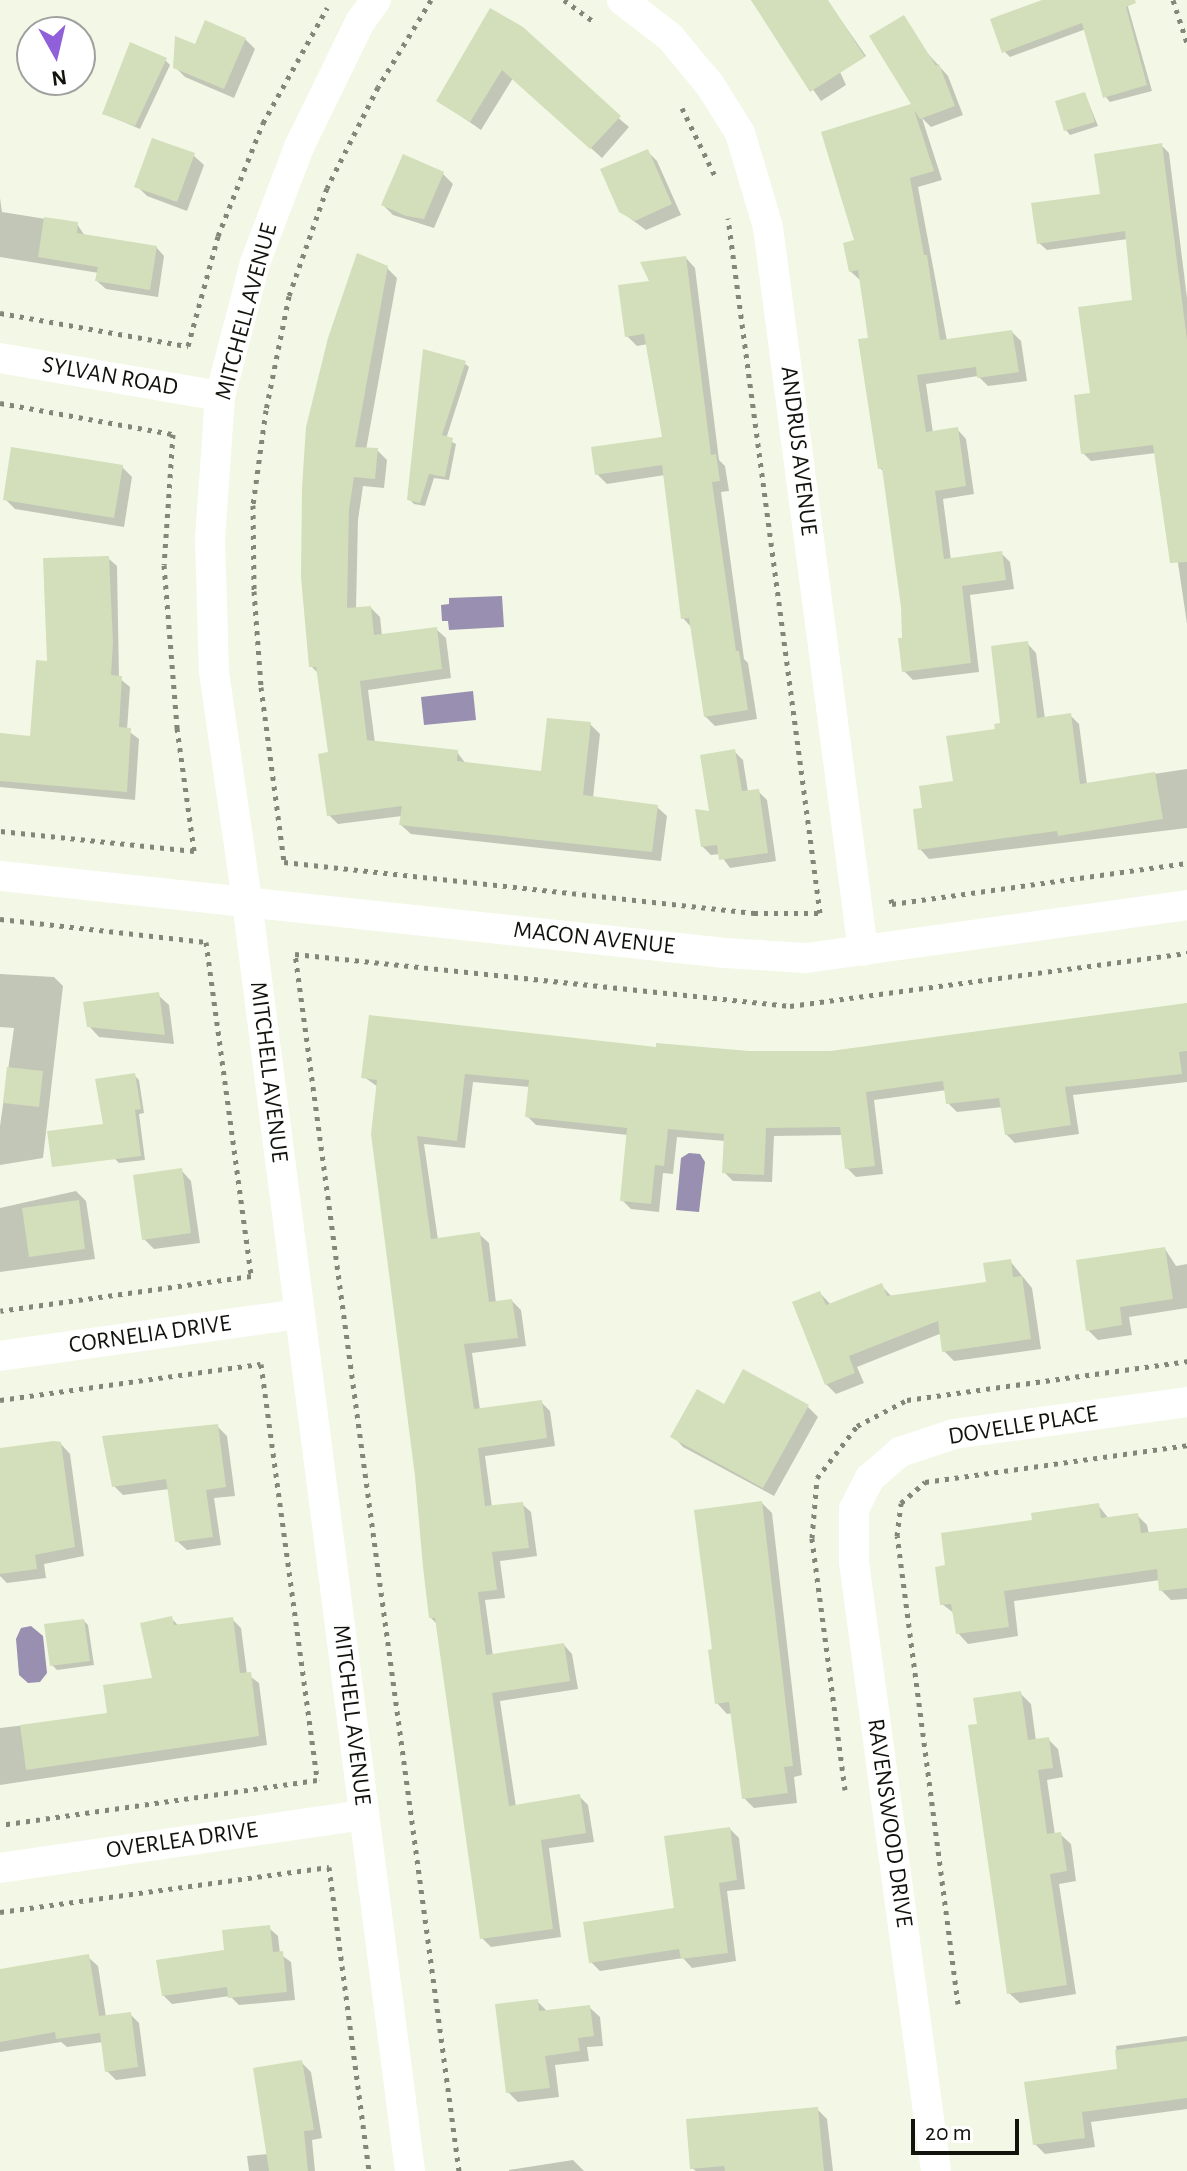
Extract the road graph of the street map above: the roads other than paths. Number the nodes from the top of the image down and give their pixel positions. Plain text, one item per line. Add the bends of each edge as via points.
1 (376, 0) edge
2 (622, 0) edge
3 (0, 358) edge
4 (220, 396) junction
5 (0, 876) edge
6 (247, 902) junction
7 (1187, 905) edge
8 (863, 951) junction
9 (299, 1314) junction
10 (0, 1356) edge
11 (1187, 1402) edge
12 (870, 1478) joint
13 (364, 1815) junction
14 (0, 1868) edge
15 (410, 2171) edge
16 (936, 2171) edge

1 - 4 street, MITCHELL AVENUE via 299,147 255,263
2 - 8 street, ANDRUS AVENUE via 670,37 710,85 740,133 760,192 771,242
3 - 4 street, SYLVAN ROAD
4 - 6 street, MITCHELL AVENUE via 210,538 214,672
5 - 6 street, MACON AVENUE
6 - 8 street, MACON AVENUE via 725,953 806,958
6 - 9 street, MITCHELL AVENUE
7 - 8 street, MACON AVENUE
9 - 10 street, CORNELIA DRIVE
9 - 13 street, MITCHELL AVENUE
11 - 12 street, DOVELLE PLACE via 954,1434 900,1452
12 - 16 street, RAVENSWOOD DRIVE via 854,1509 854,1562
13 - 14 street, OVERLEA DRIVE
13 - 15 street, MITCHELL AVENUE

